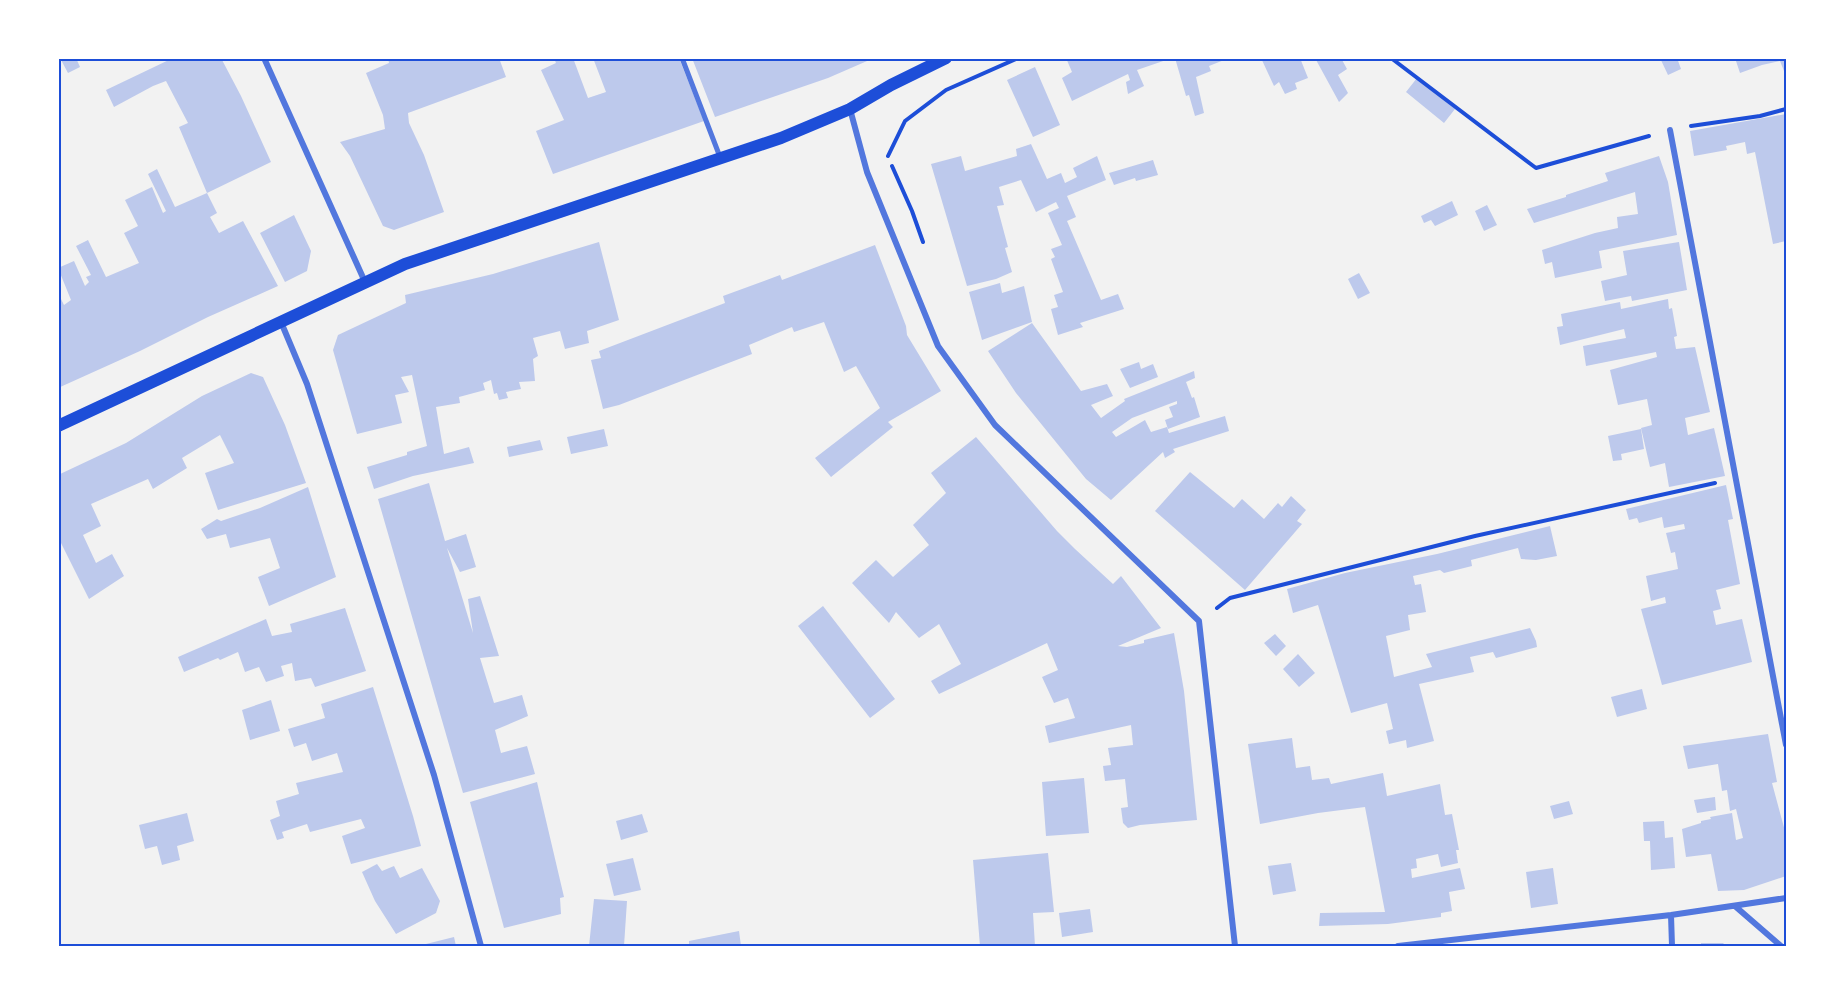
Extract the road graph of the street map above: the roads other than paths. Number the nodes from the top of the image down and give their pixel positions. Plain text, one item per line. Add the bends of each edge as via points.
1 (264, 58) edge
2 (682, 58) edge
3 (946, 58) edge
4 (850, 109) junction
5 (1670, 130) road end
6 (720, 159) junction
7 (365, 282) junction
8 (280, 322) junction
9 (58, 426) edge
10 (1786, 745) edge
11 (1786, 898) edge
12 (1736, 907) junction
13 (1671, 915) junction
14 (481, 946) edge
15 (1235, 946) edge
16 (1398, 946) edge
17 (1672, 946) edge
18 (1781, 946) edge

1 - 7 street
2 - 6 street
3 - 4 main road
4 - 6 main road
4 - 15 street via 867,172 938,346 995,425 1199,621
5 - 10 street
6 - 7 main road via 405,264
7 - 8 main road
8 - 9 main road
8 - 14 street via 307,384 430,764
11 - 12 street
12 - 13 street
12 - 18 street
13 - 16 street
13 - 17 street

